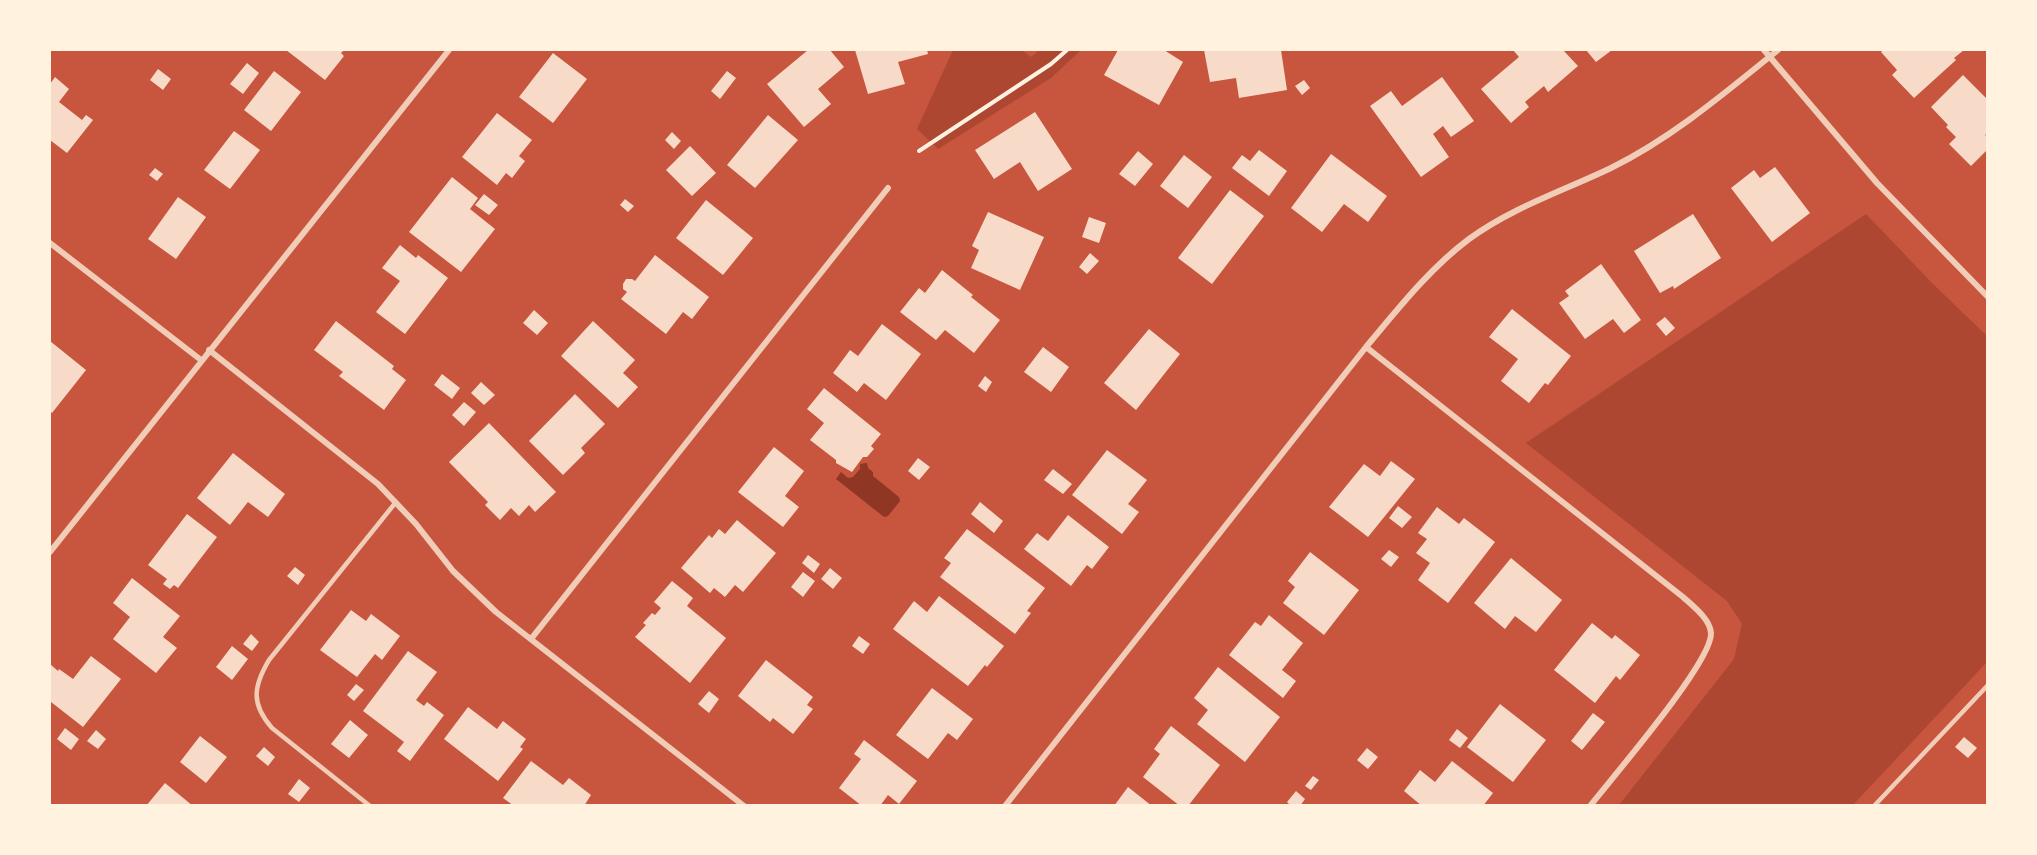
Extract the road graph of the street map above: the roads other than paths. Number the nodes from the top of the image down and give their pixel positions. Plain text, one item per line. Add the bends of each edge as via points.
1 (449, 50) edge
2 (1764, 50) edge
3 (1778, 50) edge
4 (1769, 57) junction
5 (888, 188) dead end
6 (50, 243) edge
7 (1988, 297) edge
8 (1366, 347) junction
9 (209, 350) junction
10 (201, 360) junction
11 (396, 502) junction
12 (50, 552) edge
13 (531, 639) junction
14 (1988, 685) edge
15 (370, 806) edge
16 (744, 806) edge
17 (1005, 806) edge
18 (1590, 806) edge
19 (1874, 806) edge

1 - 9 street
2 - 4 street
3 - 4 street
4 - 7 street via 1877,183
4 - 8 street via 1639,152 1517,210 1470,239 1419,284
5 - 13 street
6 - 10 street
8 - 17 street
8 - 18 street via 1683,597 1700,613 1711,633 1707,649 1687,682
9 - 10 street
9 - 11 street via 357,466
10 - 12 street
11 - 13 street via 474,592
11 - 15 lane via 268,660 256,692 261,714 272,728
13 - 16 street
14 - 19 lane

